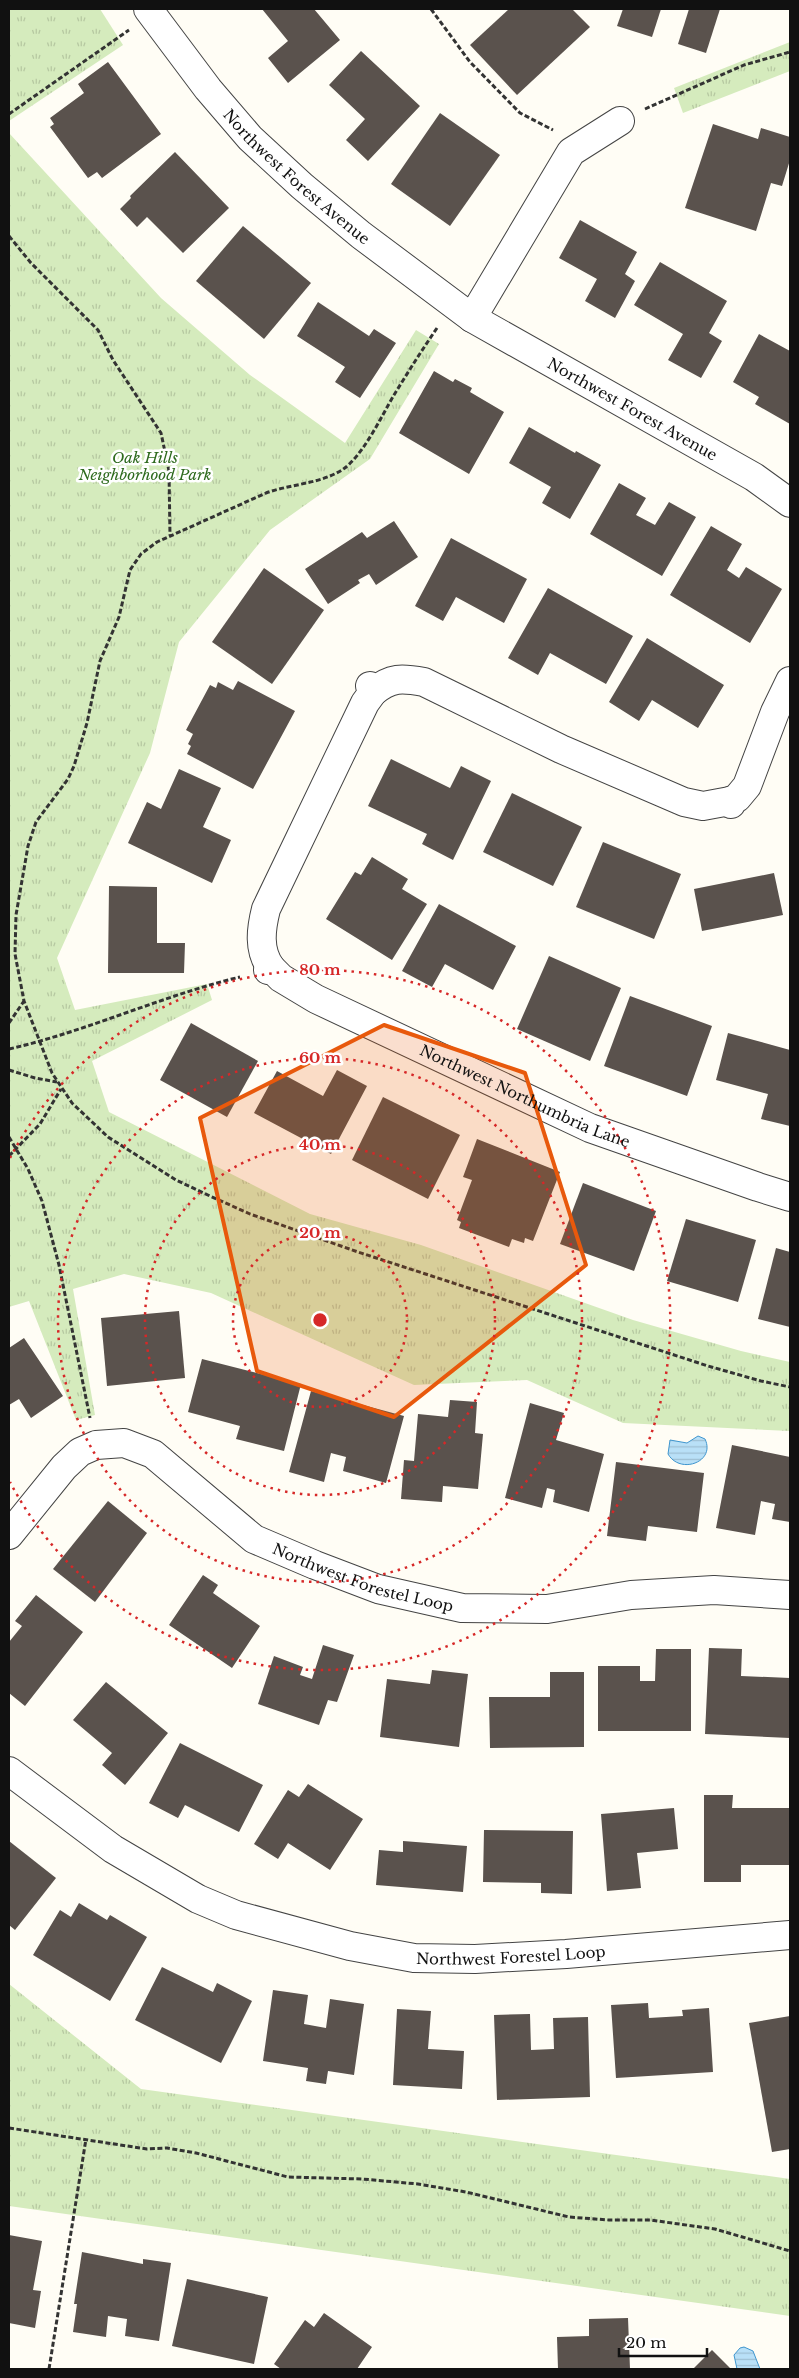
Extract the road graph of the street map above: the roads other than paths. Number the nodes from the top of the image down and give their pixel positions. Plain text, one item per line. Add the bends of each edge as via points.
1 (150, 12) edge
2 (620, 121) road end
3 (472, 318) junction
4 (790, 503) edge
5 (790, 681) edge
6 (790, 1197) edge
7 (9, 1535) edge
8 (790, 1595) edge
9 (9, 1771) edge
10 (790, 1934) edge

1 - 3 street, Northwest Forest Avenue via 250,138 361,235
2 - 3 street via 570,152
3 - 4 street, Northwest Forest Avenue via 754,477
5 - 6 street, Northwest Northumbria Lane via 774,712 747,786 730,803 703,806 684,802 561,749 424,682 403,678 371,689 266,909 261,931 269,969 316,999 590,1128
7 - 8 street, Northwest Forestel Loop via 80,1452 96,1445 124,1443 152,1454 254,1538 315,1566 378,1589 453,1606 547,1609 631,1595 714,1590
9 - 10 street, Northwest Forestel Loop via 113,1850 198,1899 236,1915 350,1946 414,1958 475,1959

